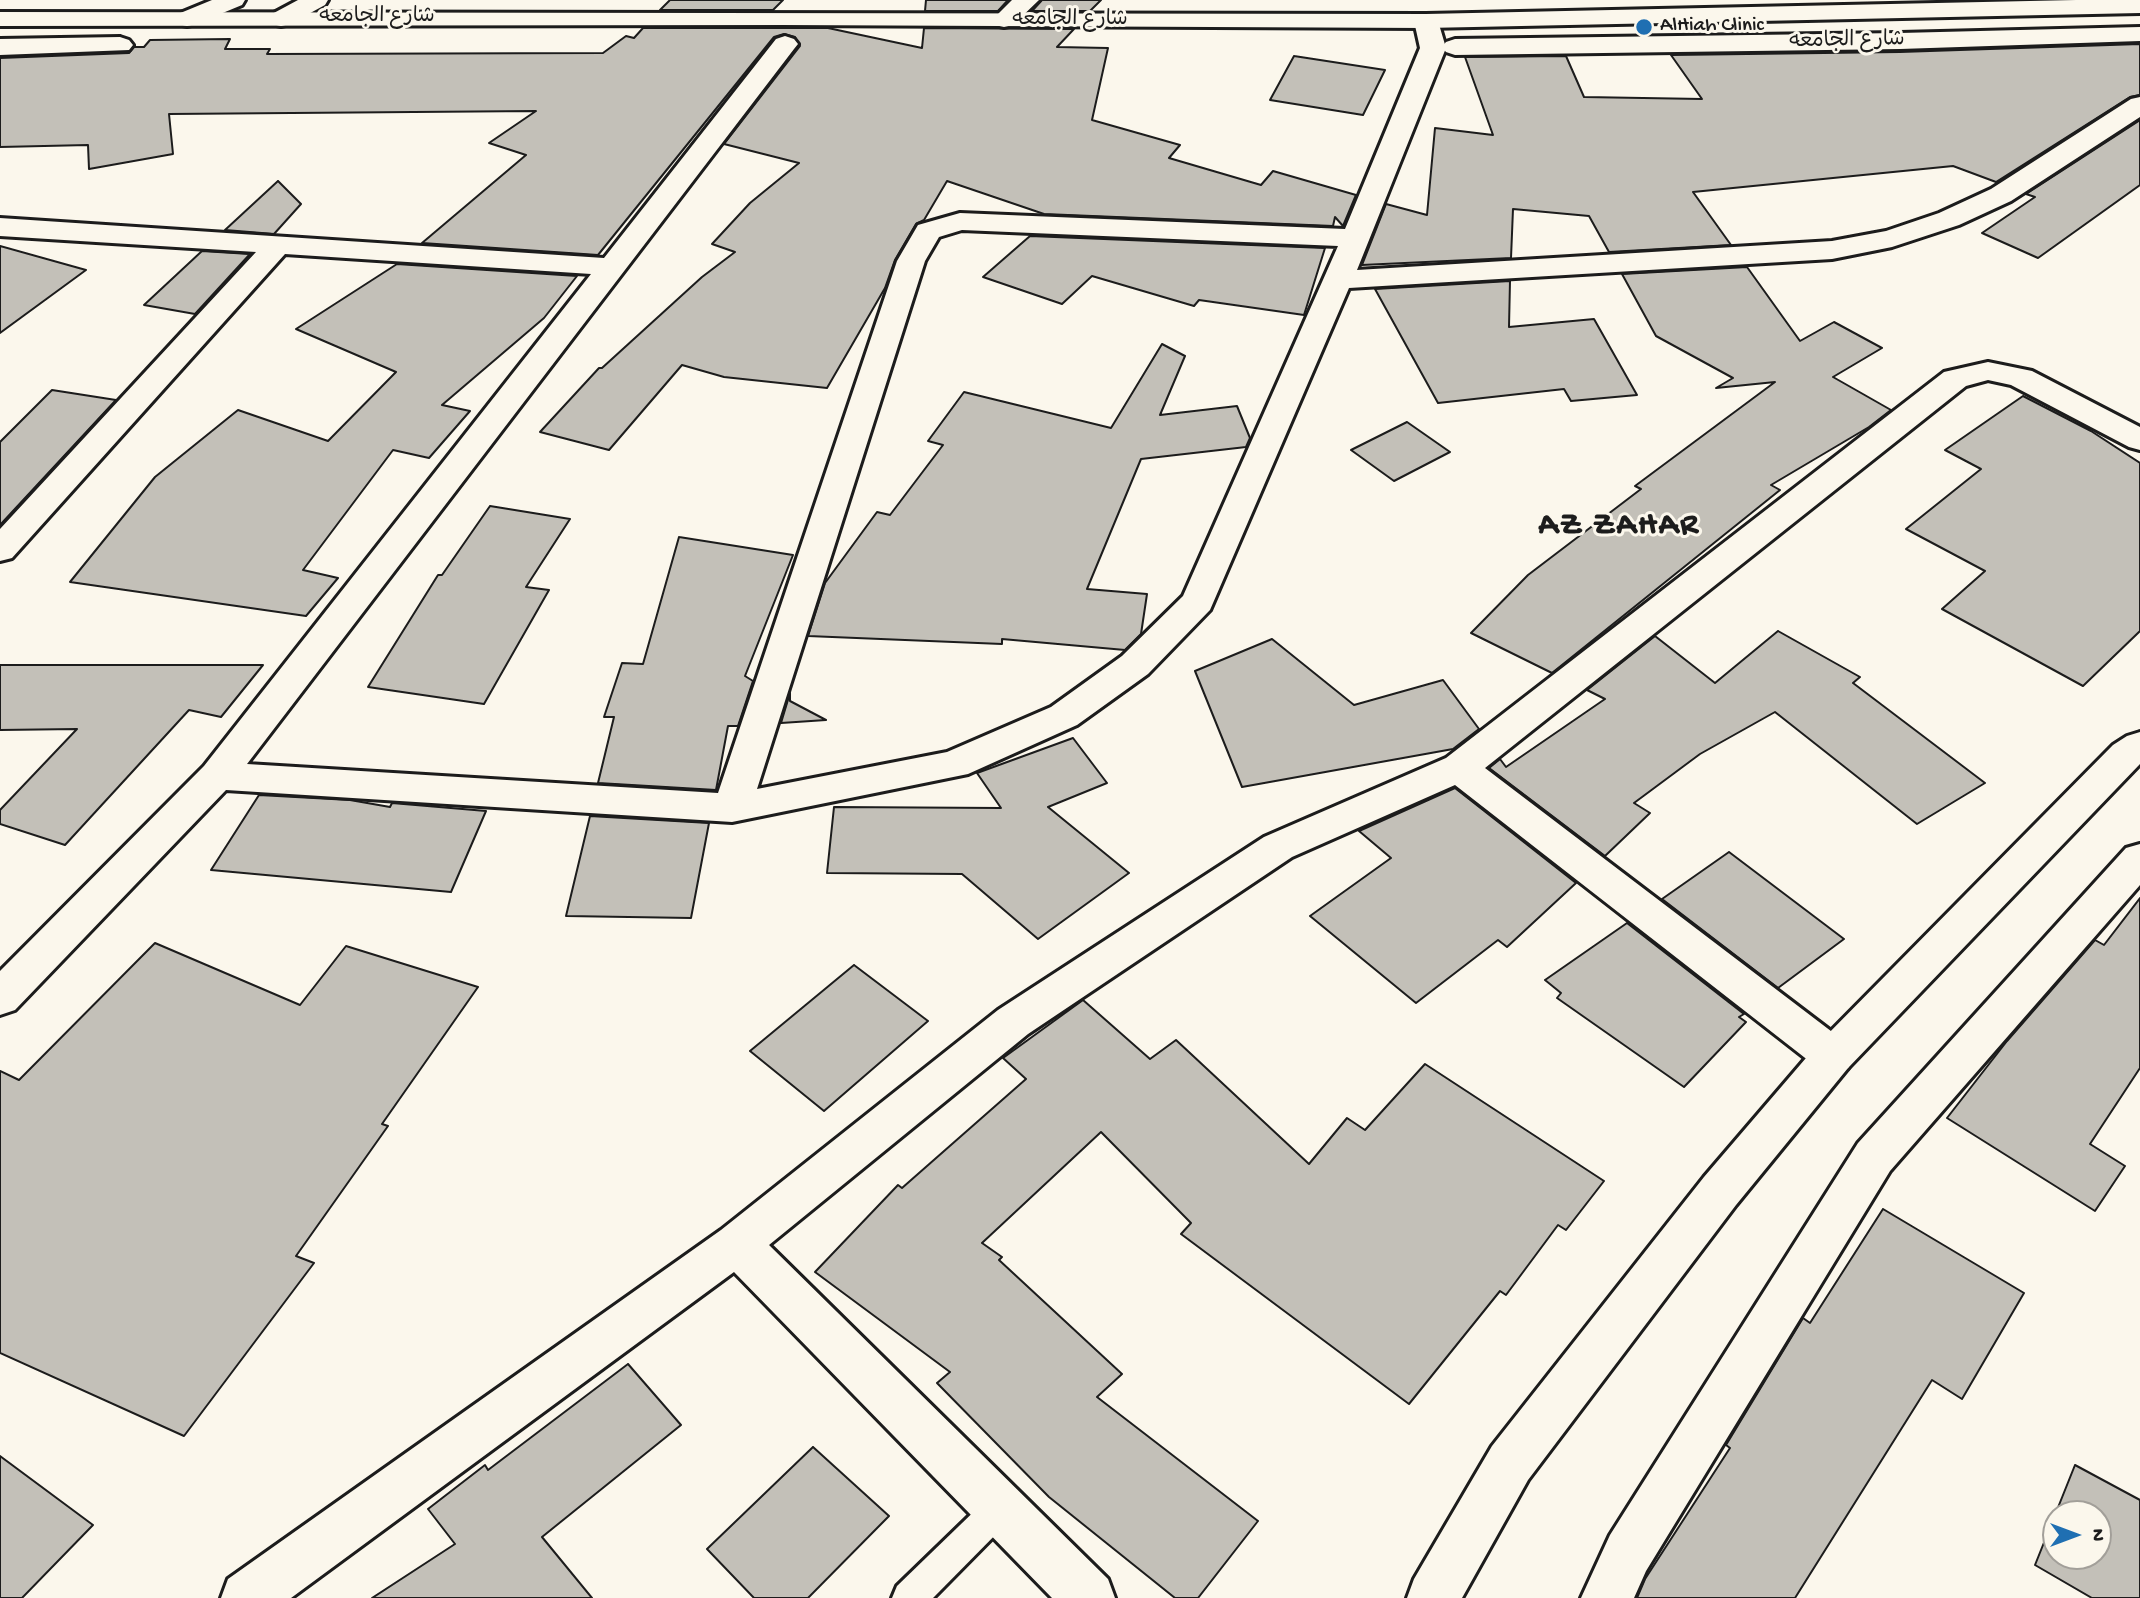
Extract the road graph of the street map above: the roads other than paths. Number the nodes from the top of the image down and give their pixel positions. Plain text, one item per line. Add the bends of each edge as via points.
1 (233, 0) edge
2 (316, 0) edge
3 (1027, 0) edge
4 (1882, 6) edge
5 (2140, 6) edge
6 (0, 19) edge
7 (187, 19) junction
8 (281, 19) junction
9 (1004, 20) junction
10 (2140, 34) edge
11 (1422, 39) junction
12 (150, 44) dead end
13 (785, 44) dead end
14 (0, 47) edge
15 (2140, 105) edge
16 (0, 227) edge
17 (1354, 238) junction
18 (278, 246) junction
19 (612, 267) junction
20 (1338, 280) junction
21 (2140, 440) edge
22 (0, 550) edge
23 (2140, 745) edge
24 (1459, 768) junction
25 (216, 776) junction
26 (732, 808) junction
27 (2140, 859) edge
28 (0, 998) edge
29 (1833, 1056) junction
30 (737, 1244) junction
31 (1000, 1508) junction
32 (247, 1598) edge
33 (909, 1598) edge
34 (1089, 1598) edge
35 (1433, 1598) edge
36 (1607, 1598) edge

1 - 7 street
2 - 8 street
3 - 9 street
4 - 5 street, شارع الجامعه
4 - 11 street, شارع الجامعه
6 - 7 street, شارع الجامعه
7 - 8 street, شارع الجامعه
8 - 9 street, شارع الجامعه
9 - 11 street, شارع الجامعه
10 - 11 street, شارع الجامعه via 1899,41
11 - 17 street
12 - 14 street
13 - 19 street
15 - 20 street via 2001,195 1892,238 1832,250
16 - 18 street
17 - 20 street
17 - 26 street via 960,221 928,231 911,261
18 - 19 street
18 - 22 street
19 - 25 street
20 - 26 street via 1198,602 1135,665 1064,716 955,764
21 - 24 street via 2021,378 1988,372 1955,379
23 - 29 street
24 - 29 street
24 - 30 street via 1278,847 1013,1022
25 - 26 street
25 - 28 street
27 - 36 street via 1874,1157 1628,1553
29 - 35 street via 1720,1191 1510,1463
30 - 31 street
30 - 32 street
31 - 33 lane
31 - 34 street

